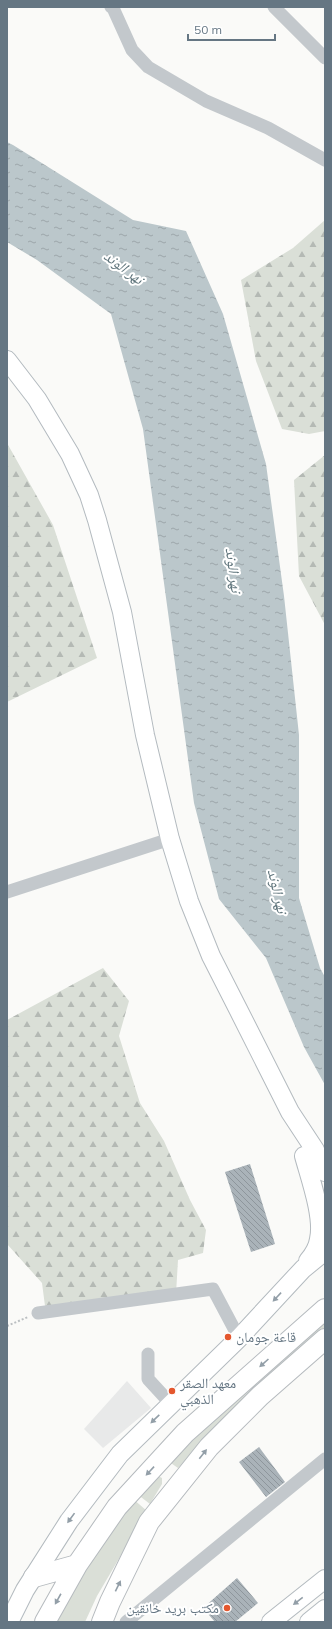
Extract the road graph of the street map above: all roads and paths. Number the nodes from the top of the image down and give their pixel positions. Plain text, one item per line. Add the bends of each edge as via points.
1 (113, 7) edge
2 (274, 7) edge
3 (325, 58) edge
4 (325, 160) edge
5 (7, 360) edge
6 (170, 839) junction
7 (7, 892) edge
8 (290, 1112) junction
9 (304, 1156) junction
10 (325, 1172) edge
11 (325, 1201) edge
12 (325, 1251) edge
13 (303, 1269) junction
14 (325, 1309) edge
15 (38, 1313) joint
16 (7, 1326) edge
17 (239, 1338) junction
18 (320, 1343) edge
19 (148, 1354) dead end
20 (171, 1404) junction
21 (325, 1459) edge
22 (77, 1565) junction
23 (34, 1577) junction
24 (325, 1579) edge
25 (325, 1609) edge
26 (9, 1622) edge
27 (45, 1622) edge
28 (102, 1622) edge
29 (126, 1622) edge
30 (271, 1622) edge
31 (309, 1622) edge

1 - 4 street via 132,50 148,67 206,101 268,128
2 - 3 street
5 - 6 street via 37,399 70,454 87,490 122,612 145,735
6 - 7 street
6 - 8 street via 189,901 212,956
8 - 9 street
8 - 10 street via 315,1150
9 - 11 street
9 - 13 street via 316,1203 320,1232 316,1249
12 - 13 street
13 -> 17 street
14 -> 22 main road via 185,1433 117,1507
15 - 16 path
15 - 17 street via 213,1289
17 - 20 street
28 -> 18 main road via 149,1522 209,1447 260,1396
19 - 20 street via 148,1379
20 -> 23 street via 120,1454 103,1475 69,1521
21 - 29 street
22 - 23 main road
22 -> 27 main road
23 - 26 street
24 -> 30 street
25 - 31 street

